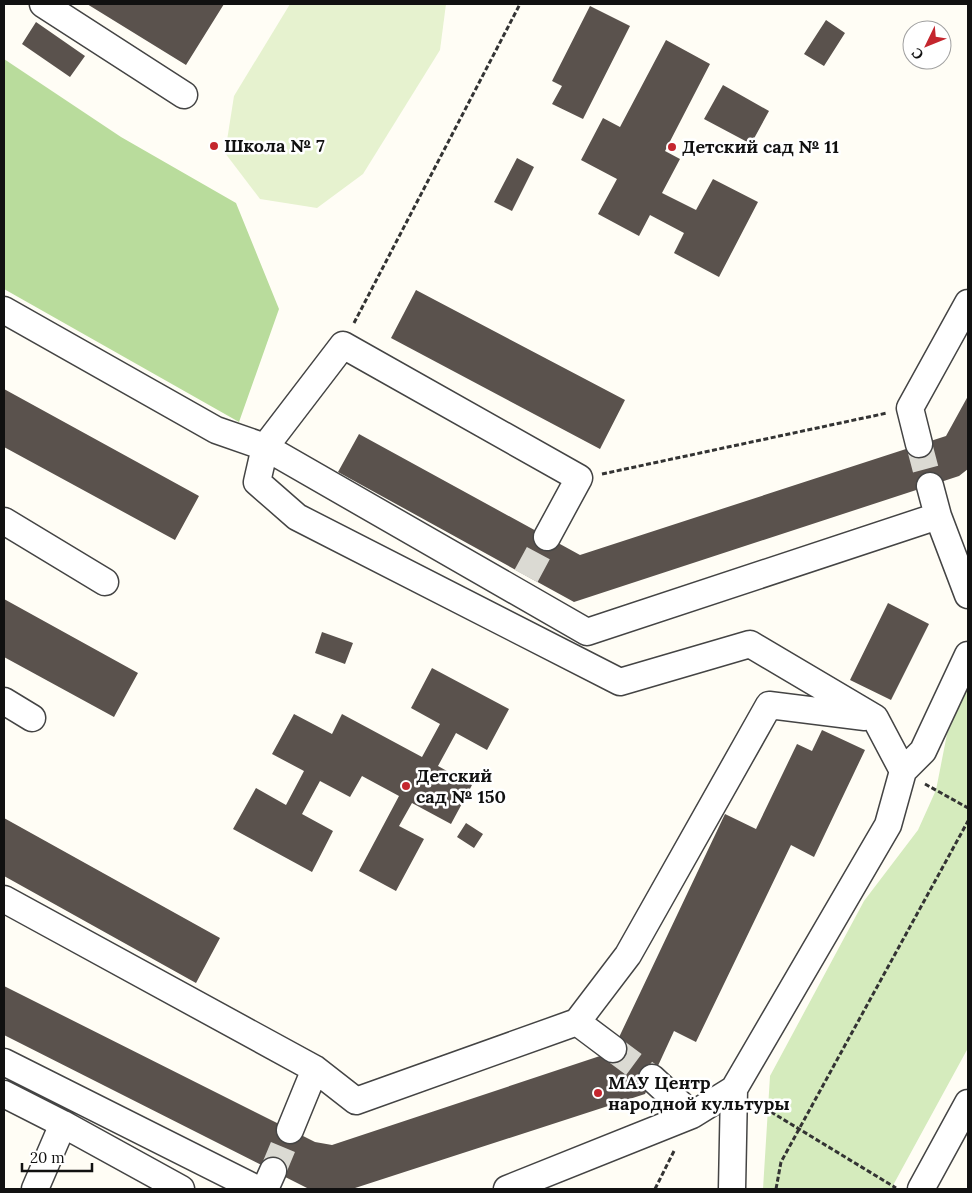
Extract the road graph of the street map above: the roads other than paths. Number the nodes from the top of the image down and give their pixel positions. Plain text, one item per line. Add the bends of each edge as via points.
1 (43, 4) edge
2 (184, 95) dead end
3 (968, 303) edge
4 (4, 310) edge
5 (920, 444) tunnel mouth
6 (265, 447) junction
7 (930, 486) tunnel mouth
8 (938, 516) junction
9 (4, 521) edge
10 (547, 537) tunnel mouth
11 (105, 582) dead end
12 (522, 584) junction
13 (968, 595) edge
14 (500, 620) junction
15 (968, 655) edge
16 (4, 701) edge
17 (32, 718) dead end
18 (875, 718) junction
19 (903, 771) junction
20 (4, 899) edge
21 (577, 1022) junction
22 (613, 1049) tunnel mouth
23 (4, 1062) edge
24 (315, 1069) junction
25 (652, 1078) tunnel mouth
26 (734, 1089) junction
27 (4, 1094) edge
28 (968, 1103) edge
29 (692, 1115) junction
30 (63, 1124) junction
31 (290, 1130) tunnel mouth
32 (265, 1183) edge
33 (918, 1188) edge
34 (35, 1189) edge
35 (180, 1189) edge
36 (507, 1189) edge
37 (732, 1189) edge

1 - 2 street
3 - 5 street via 910,408
4 - 6 street via 216,430
6 - 10 street via 343,345 579,478
6 - 12 street
6 - 14 street via 257,482 297,517
7 - 8 street
8 - 12 street via 587,632
8 - 13 street
9 - 11 street
12 - 14 street
14 - 18 street via 620,682 750,644
15 - 19 street via 923,751
16 - 17 street
18 - 19 street
18 - 21 street via 769,705 628,955
19 - 26 street via 888,825
20 - 24 street
21 - 22 street
21 - 24 street via 356,1102
23 - 32 street
24 - 31 street
25 - 29 street
26 - 29 street
26 - 37 street
27 - 30 street
28 - 33 street
29 - 36 street
30 - 34 street
30 - 35 street

